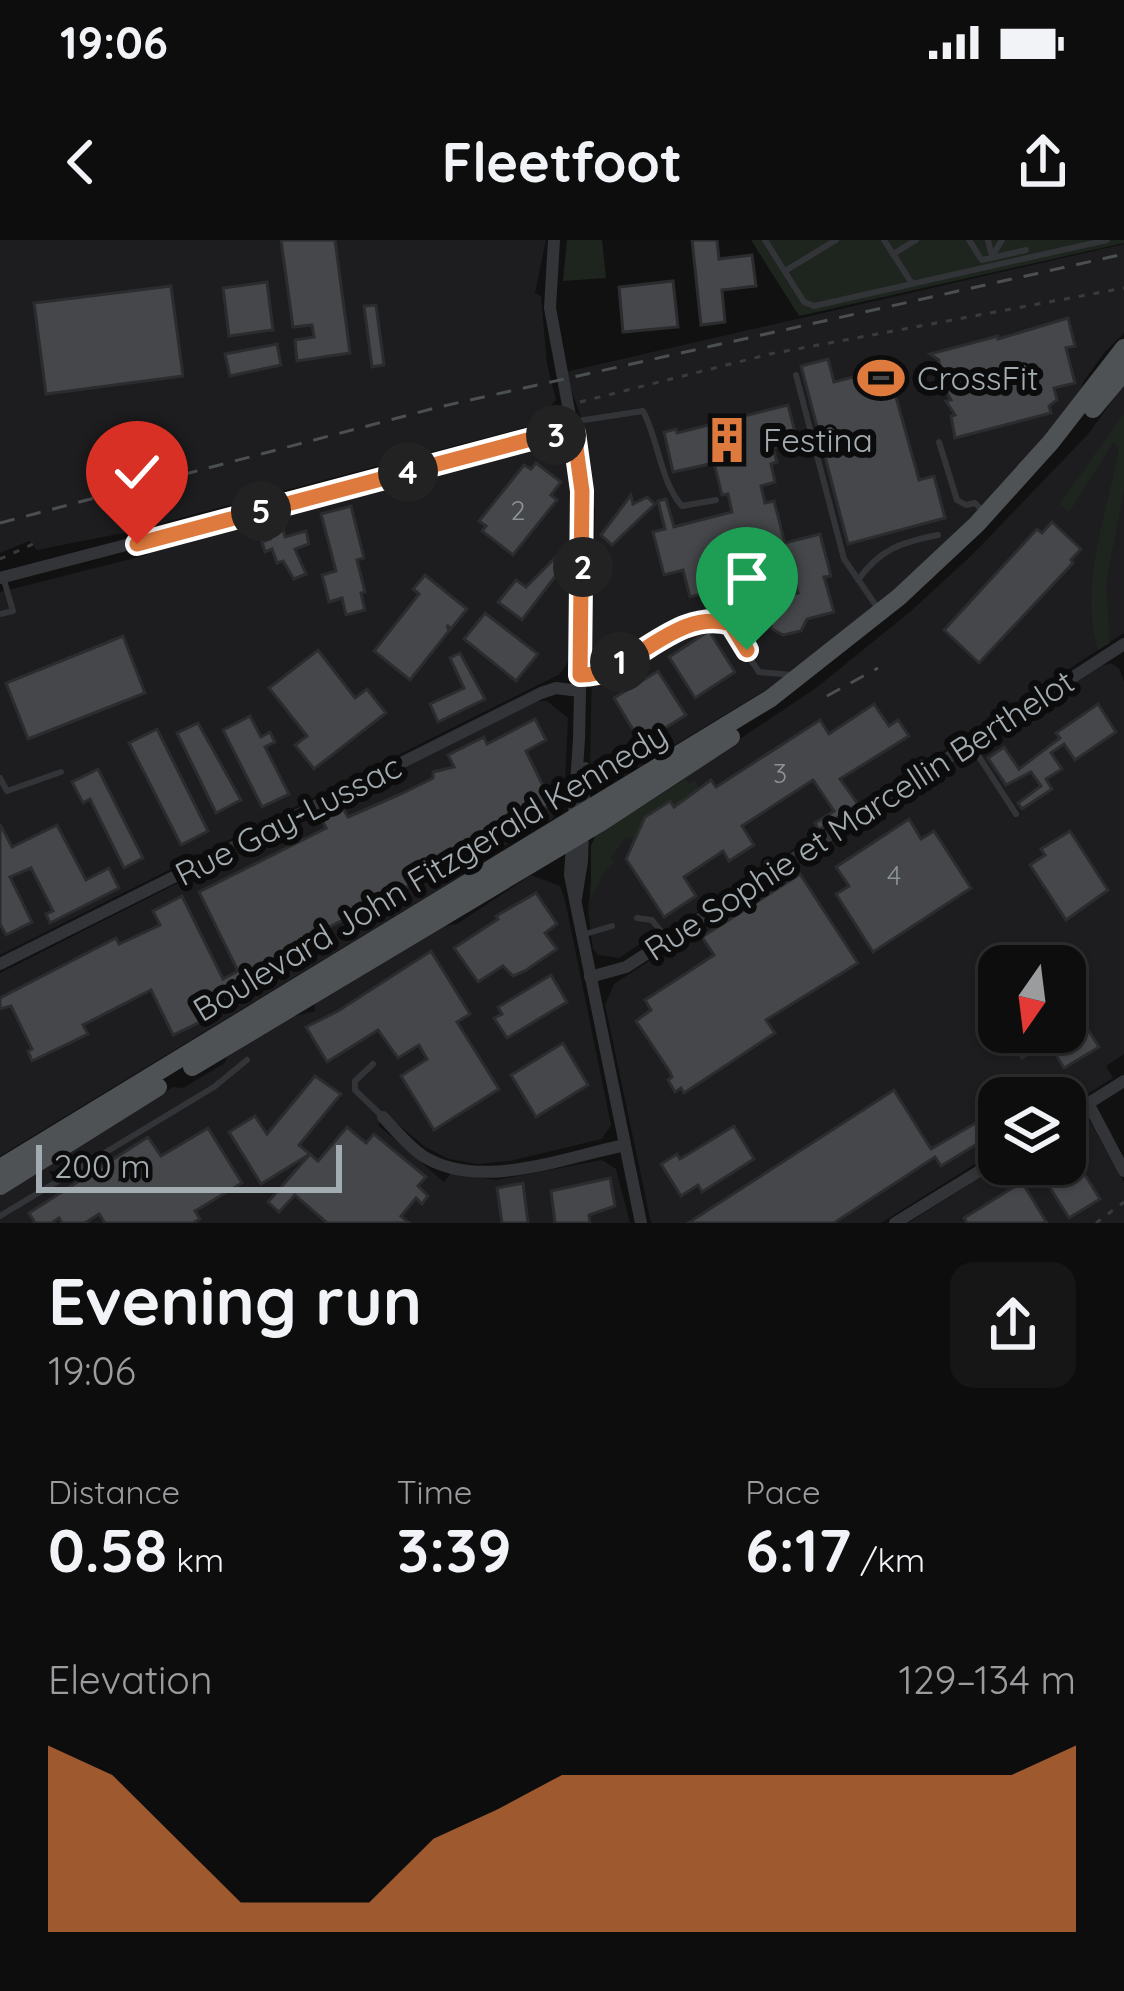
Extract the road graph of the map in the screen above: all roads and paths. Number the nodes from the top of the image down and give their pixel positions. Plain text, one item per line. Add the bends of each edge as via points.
1 (554, 240) edge
2 (765, 240) edge
3 (836, 240) edge
4 (884, 240) edge
5 (916, 240) edge
6 (970, 240) edge
7 (988, 240) edge
8 (1002, 240) edge
9 (1035, 240) edge
10 (1107, 240) edge
11 (1094, 242) edge
12 (893, 254) junction
13 (1027, 254) junction
14 (987, 260) junction
15 (785, 272) junction
16 (912, 284) junction
17 (1124, 288) edge
18 (1124, 347) edge
19 (1124, 372) edge
20 (796, 375) dead end
21 (574, 406) dead end
22 (573, 427) junction
23 (939, 442) dead end
24 (716, 500) dead end
25 (986, 514) junction
26 (938, 535) dead end
27 (33, 544) dead end
28 (0, 559) edge
29 (2, 578) edge
30 (858, 580) junction
31 (880, 611) junction
32 (0, 614) edge
33 (1121, 645) edge
34 (1124, 663) edge
35 (580, 675) junction
36 (801, 675) junction
37 (579, 691) junction
38 (579, 739) junction
39 (970, 743) junction
40 (585, 768) junction
41 (61, 772) dead end
42 (0, 778) edge
43 (630, 785) junction
44 (1016, 814) dead end
45 (577, 825) junction
46 (531, 862) junction
47 (570, 874) junction
48 (576, 899) junction
49 (637, 918) dead end
50 (612, 926) dead end
51 (582, 935) junction
52 (668, 940) junction
53 (0, 964) edge
54 (590, 977) junction
55 (247, 1060) dead end
56 (374, 1064) dead end
57 (1124, 1081) edge
58 (1088, 1103) joint
59 (383, 1117) joint
60 (626, 1145) junction
61 (0, 1168) edge
62 (1124, 1171) edge
63 (978, 1172) edge
64 (0, 1186) edge
65 (1124, 1202) edge
66 (0, 1216) edge
67 (641, 1223) edge
68 (895, 1223) edge
69 (1096, 1223) edge

1 - 22 street via 550,308
2 - 15 lane
3 - 15 lane
4 - 12 lane
5 - 12 lane
6 - 14 lane
7 - 14 lane
8 - 14 lane
9 - 13 lane
10 - 11 lane
11 - 13 lane
12 - 16 lane
13 - 14 lane
14 - 16 lane
15 - 16 lane via 808,305
17 - 21 path via 770,354
18 - 25 main road, Boulevard John Fitzgerald Kennedy
19 - 45 main road, Boulevard John Fitzgerald Kennedy via 985,532 904,608 721,744
20 - 30 lane via 844,559
22 - 24 lane via 643,411 671,494 682,506
22 - 29 street
22 - 35 street via 582,491
23 - 25 lane via 957,500
25 - 31 main road, Boulevard John Fitzgerald Kennedy
26 - 30 lane via 896,544
27 - 28 path
29 - 32 lane via 13,611
30 - 31 lane
31 - 36 main road, Boulevard John Fitzgerald Kennedy
33 - 34 street
33 - 39 street, Rue Sophie et Marcellin Berthelot
35 - 36 lane via 603,673 677,629 725,621 759,672
35 - 37 street
36 - 43 main road, Boulevard John Fitzgerald Kennedy
37 - 38 street
37 - 53 street, Rue Gay-Lussac via 541,693
38 - 40 street
38 - 45 street
39 - 44 lane
39 - 52 street, Rue Sophie et Marcellin Berthelot
40 - 43 street via 600,788
40 - 45 street
41 - 42 lane via 7,791
43 - 45 main road, Boulevard John Fitzgerald Kennedy
45 - 46 main road, Boulevard John Fitzgerald Kennedy
45 - 47 street
45 - 48 street
45 - 61 main road, Boulevard John Fitzgerald Kennedy
46 - 47 street
46 - 64 main road, Boulevard John Fitzgerald Kennedy
47 - 48 street
48 - 51 street
49 - 52 lane via 652,920
50 - 51 lane
51 - 54 street
52 - 54 street, Rue Sophie et Marcellin Berthelot via 626,967
54 - 60 street
55 - 66 lane
56 - 59 lane via 355,1090
57 - 58 street
58 - 62 street
59 - 60 street via 424,1156 481,1171
60 - 67 street
63 - 68 street
65 - 69 path

